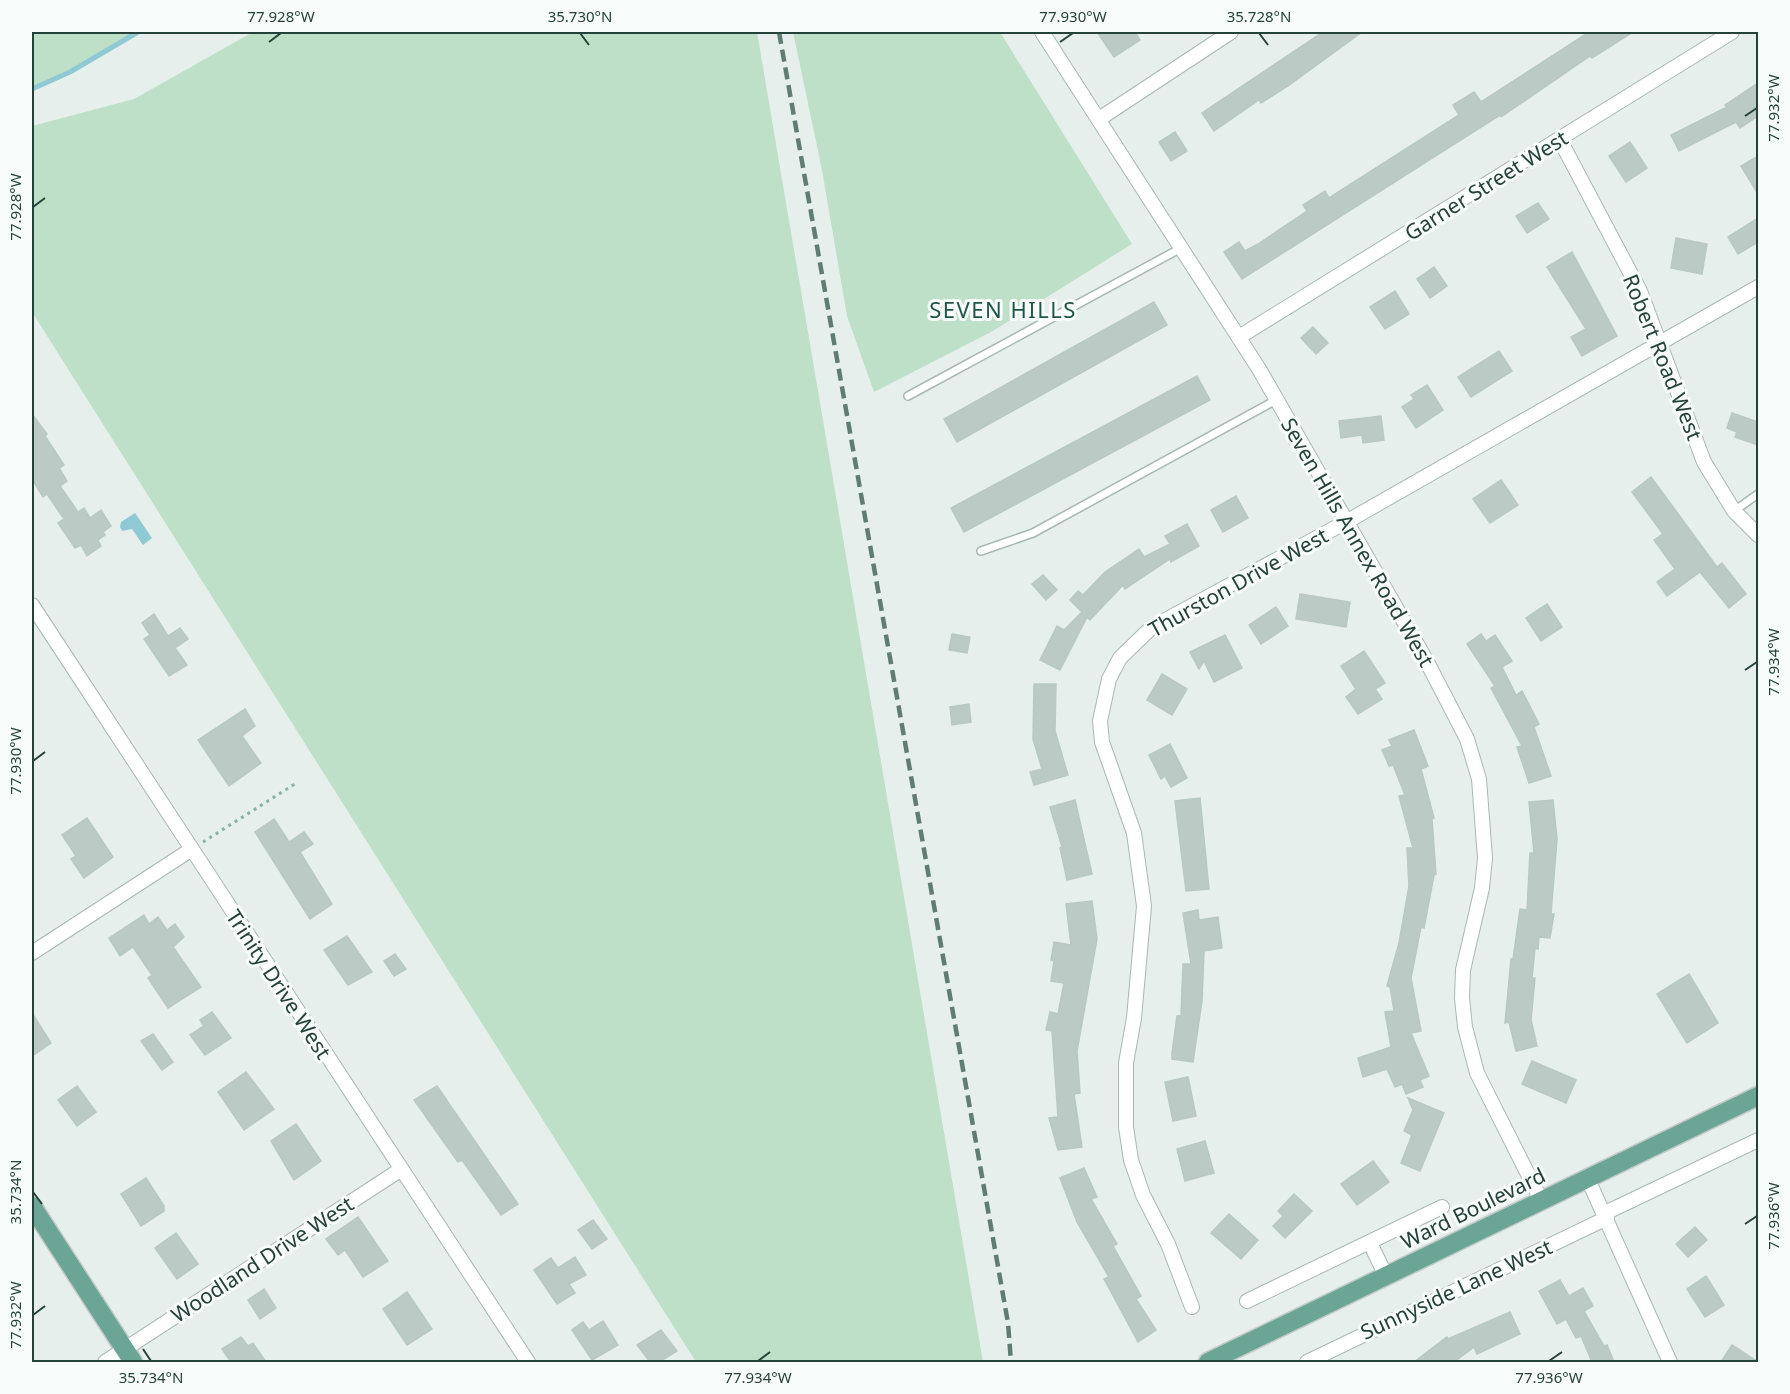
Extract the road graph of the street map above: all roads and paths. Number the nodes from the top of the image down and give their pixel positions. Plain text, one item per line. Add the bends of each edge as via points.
1 (1042, 32) edge
2 (1232, 32) edge
3 (1732, 32) edge
4 (1099, 119) junction
5 (1560, 140) junction
6 (1183, 247) junction
7 (1758, 287) edge
8 (1239, 337) junction
9 (1660, 341) junction
10 (908, 396) dead end
11 (1276, 400) junction
12 (1758, 494) edge
13 (1734, 511) junction
14 (1346, 522) junction
15 (1758, 535) edge
16 (981, 551) dead end
17 (32, 605) edge
18 (298, 782) dead end
19 (192, 849) junction
20 (32, 953) edge
21 (1758, 1096) edge
22 (1758, 1140) edge
23 (400, 1170) junction
24 (1587, 1177) junction
25 (1541, 1200) junction
26 (32, 1206) edge
27 (1442, 1208) dead end
28 (1606, 1216) junction
29 (1370, 1243) junction
30 (1386, 1276) junction
31 (1247, 1301) dead end
32 (1192, 1307) dead end
33 (128, 1356) edge
34 (105, 1362) edge
35 (528, 1362) edge
36 (1208, 1362) edge
37 (1307, 1362) edge
38 (1670, 1362) edge

1 - 4 street, Seven Hills Annex Road West
2 - 4 street
3 - 5 street, Garner Street West
4 - 6 street, Seven Hills Annex Road West
5 - 8 street, Garner Street West
5 - 9 street, Robert Road West via 1640,291
6 - 8 street, Seven Hills Annex Road West
6 - 10 lane
7 - 9 street, Thurston Drive West
8 - 11 street, Seven Hills Annex Road West
9 - 13 street, Robert Road West via 1704,462
9 - 14 street, Thurston Drive West
11 - 14 street, Seven Hills Annex Road West
11 - 16 lane via 1033,532
12 - 13 lane
13 - 15 street, Robert Road West
14 - 25 street, Seven Hills Annex Road West via 1467,739 1479,779 1485,858 1463,970 1465,1027 1477,1073
14 - 32 street, Thurston Drive West via 1151,628 1120,658 1103,700 1102,742 1134,833 1144,906 1126,1063 1125,1127 1143,1195 1168,1244
17 - 19 street, Trinity Drive West
18 - 19 path
19 - 20 street
19 - 23 street, Trinity Drive West
21 - 24 main road, Ward Boulevard
22 - 28 street, Sunnyside Lane West
23 - 33 street, Woodland Drive West
23 - 35 street, Trinity Drive West
24 - 25 main road, Ward Boulevard
24 - 28 street
25 - 30 main road, Ward Boulevard
26 - 33 main road
27 - 29 street
28 - 37 street, Sunnyside Lane West
28 - 38 street
29 - 30 street
29 - 31 street
30 - 36 main road, Ward Boulevard
33 - 34 street, Woodland Drive West

